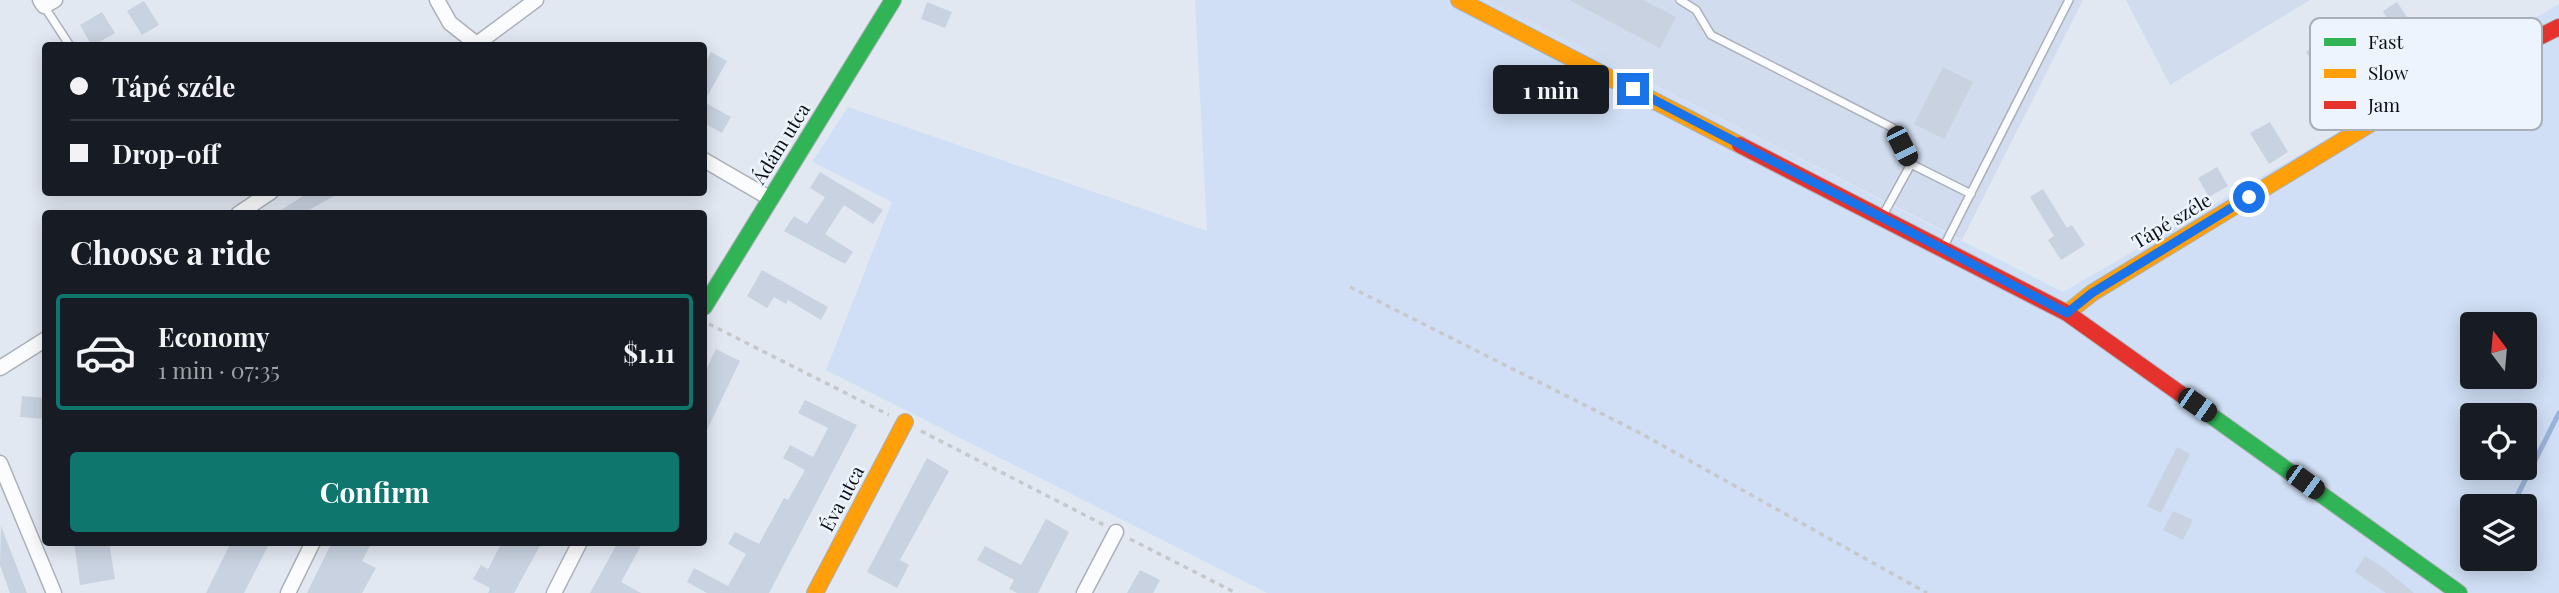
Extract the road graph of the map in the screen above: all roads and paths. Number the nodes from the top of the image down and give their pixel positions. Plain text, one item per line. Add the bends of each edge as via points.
1 (437, 0) edge
2 (536, 0) edge
3 (893, 0) edge
4 (1459, 0) edge
5 (1680, 0) edge
6 (2068, 0) edge
7 (46, 2) edge
8 (2559, 27) edge
9 (2542, 35) edge
10 (68, 42) edge
11 (472, 42) edge
12 (480, 42) edge
13 (2361, 130) edge
14 (707, 162) edge
15 (1911, 164) junction
16 (1971, 194) junction
17 (265, 196) edge
18 (771, 198) junction
19 (244, 210) edge
20 (1883, 216) junction
21 (1943, 247) junction
22 (1350, 286) dead end
23 (707, 302) edge
24 (2067, 313) junction
25 (707, 323) edge
26 (42, 342) edge
27 (0, 368) edge
28 (905, 422) junction
29 (0, 463) edge
30 (1116, 531) junction
31 (311, 546) edge
32 (578, 546) edge
33 (2443, 587) edge
34 (54, 593) edge
35 (288, 593) edge
36 (554, 593) edge
37 (815, 593) edge
38 (1084, 593) edge
39 (1236, 593) edge
40 (1927, 593) edge
41 (2459, 593) edge

1 - 11 street via 450,23
2 - 12 street
3 - 18 street, Ádám utca
4 - 20 street
5 - 15 lane via 1696,9 1711,35 1893,128
6 - 16 lane
7 - 10 lane
8 - 9 street, Tápé széle
13 - 24 street, Tápé széle via 2092,293
14 - 18 street
15 - 16 lane
15 - 20 lane
16 - 21 lane
17 - 19 street
18 - 23 street, Ádám utca
20 - 21 street
21 - 24 street
22 - 40 path via 1640,433
24 - 33 street via 2413,559
25 - 28 path
26 - 27 street
28 - 30 path
28 - 37 street, Éva utca
29 - 34 street
30 - 38 street
30 - 39 path
31 - 35 street
32 - 36 street
33 - 41 street

